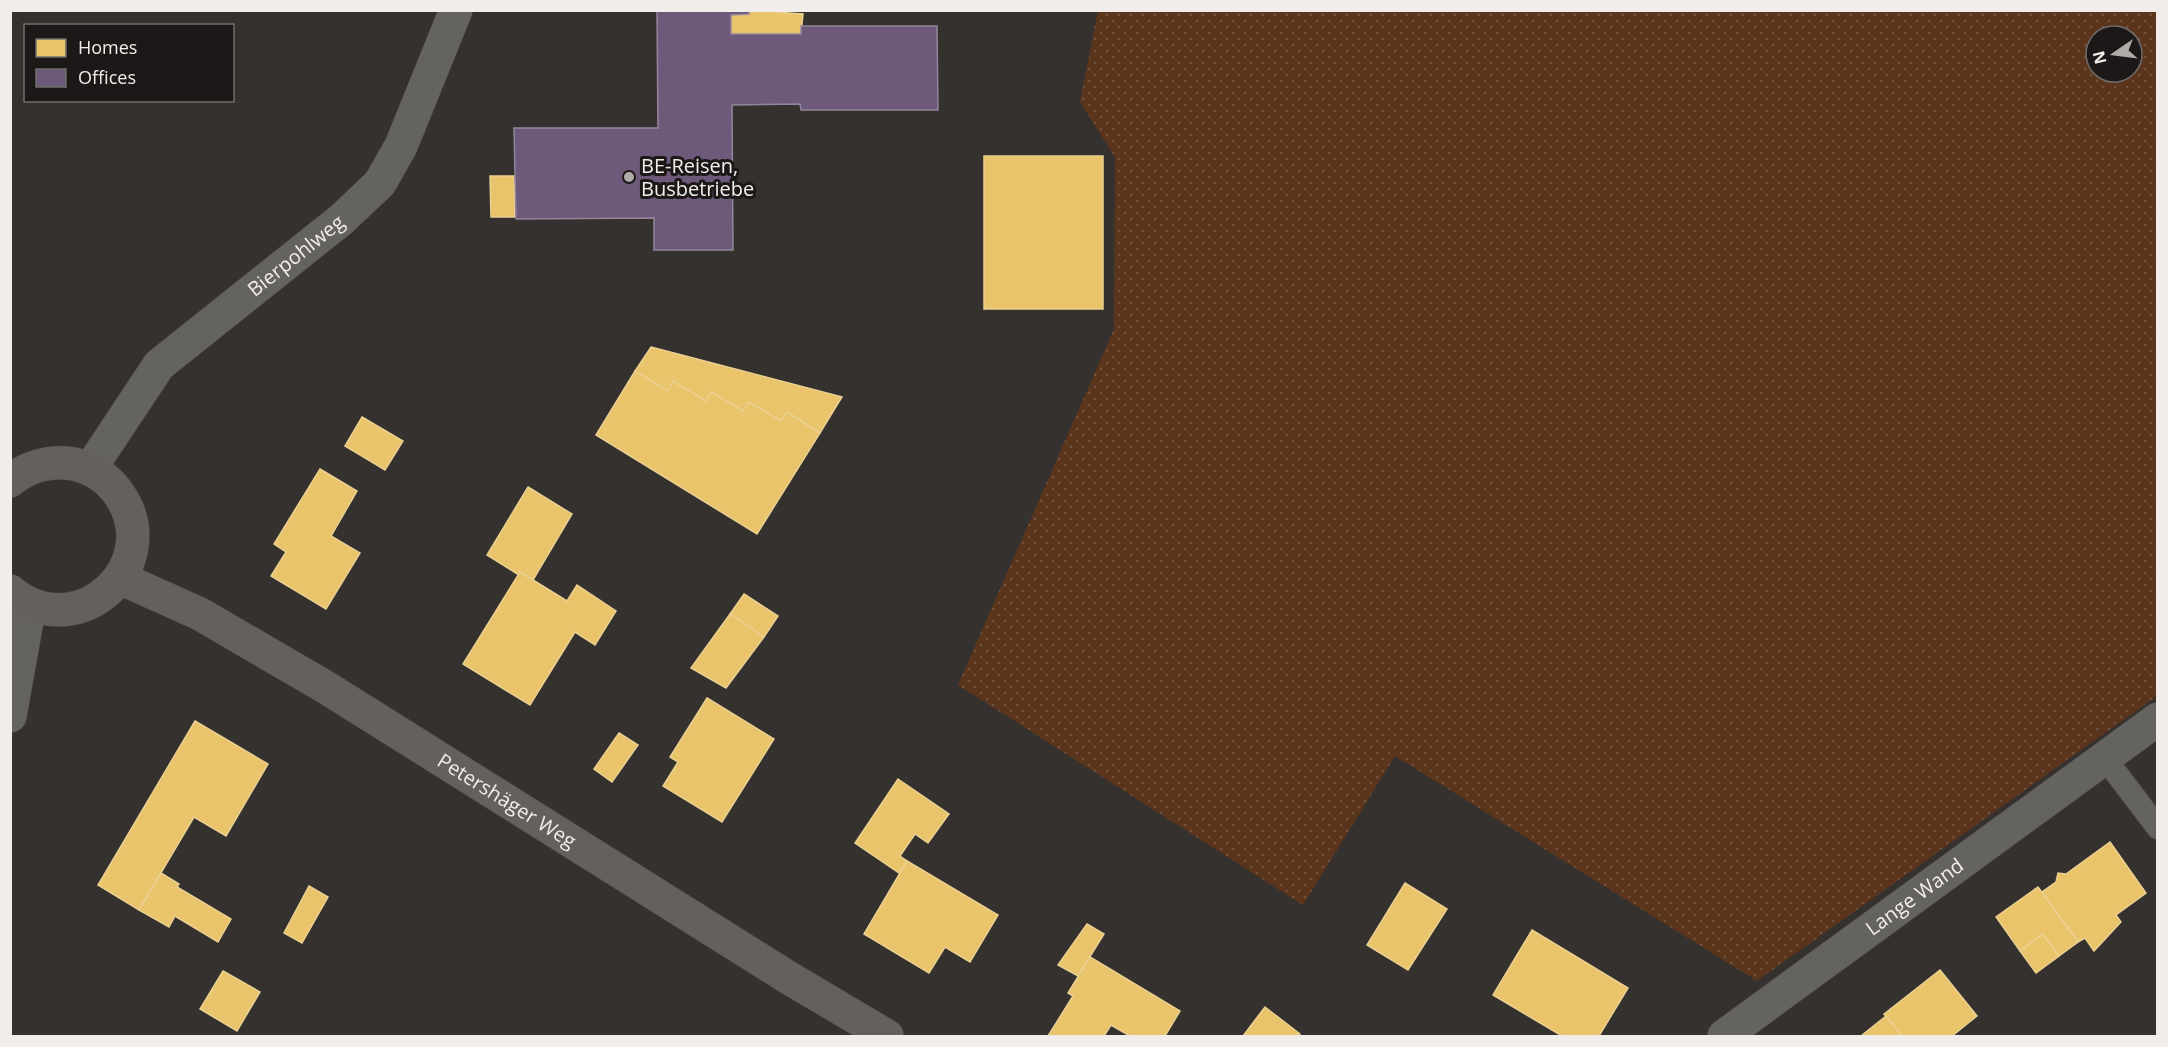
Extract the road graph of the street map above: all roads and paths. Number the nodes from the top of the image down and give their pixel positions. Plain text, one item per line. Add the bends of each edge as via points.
1 (456, 10) edge
2 (90, 469) junction
3 (10, 481) edge
4 (120, 578) junction
5 (20, 597) edge
6 (10, 716) edge
7 (2157, 719) edge
8 (2104, 757) junction
9 (2157, 828) edge
10 (887, 1036) edge
11 (1724, 1036) edge

1 - 2 street, Bierpohlweg via 401,146 380,183 342,219 159,365
2 - 3 street via 68,463 45,464
2 - 4 street via 112,485 132,523 132,551
4 - 5 street via 105,595 75,608 52,609
4 - 10 street, Petershäger Weg via 200,614 327,688
5 - 6 street
7 - 8 street, Lange Wand
8 - 9 lane
8 - 11 street, Lange Wand

